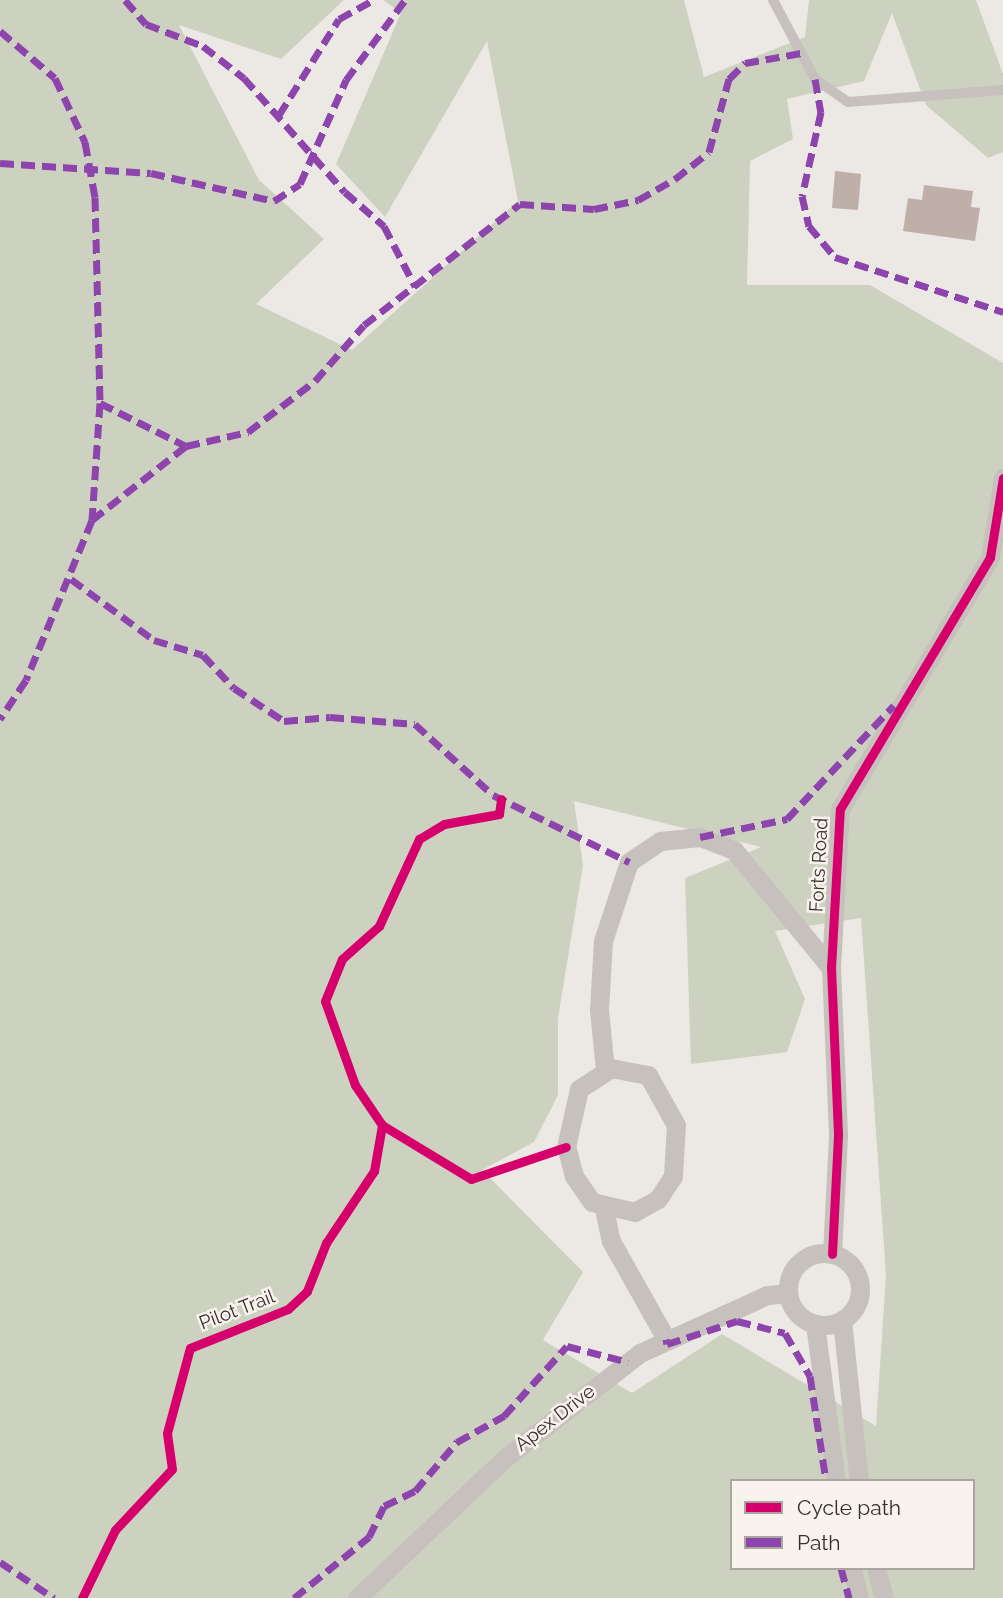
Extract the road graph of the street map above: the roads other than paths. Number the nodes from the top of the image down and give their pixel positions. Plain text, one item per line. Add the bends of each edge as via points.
1 (773, 0) edge
2 (1003, 90) edge
3 (1003, 478) edge
4 (831, 968) junction
5 (605, 1070) junction
6 (604, 1209) junction
7 (832, 1254) junction
8 (788, 1293) junction
9 (842, 1320) junction
10 (815, 1324) junction
11 (666, 1339) junction
12 (836, 1479) edge
13 (859, 1479) edge
14 (852, 1570) edge
15 (877, 1570) edge
16 (357, 1598) edge
17 (859, 1598) edge
18 (884, 1598) edge

1 - 2 lane via 815,79 848,102
3 - 4 street, Forts Road via 990,557 840,808
4 - 5 street via 734,850 700,837 660,841 629,862 603,941 599,1010
4 - 7 street, Forts Road via 838,1134
5 - 6 street via 579,1089 565,1135 581,1192
5 - 6 street via 637,1070 657,1083 678,1143 673,1176 659,1199 635,1212
6 - 11 street via 616,1251
7 - 8 street via 800,1262
7 - 9 street via 855,1270 859,1284 852,1311
8 - 10 street via 801,1317
8 - 11 street, Apex Drive
9 - 10 street
9 - 13 street
10 - 12 street
11 - 16 street, Apex Drive via 505,1458
14 - 17 street
15 - 18 street

